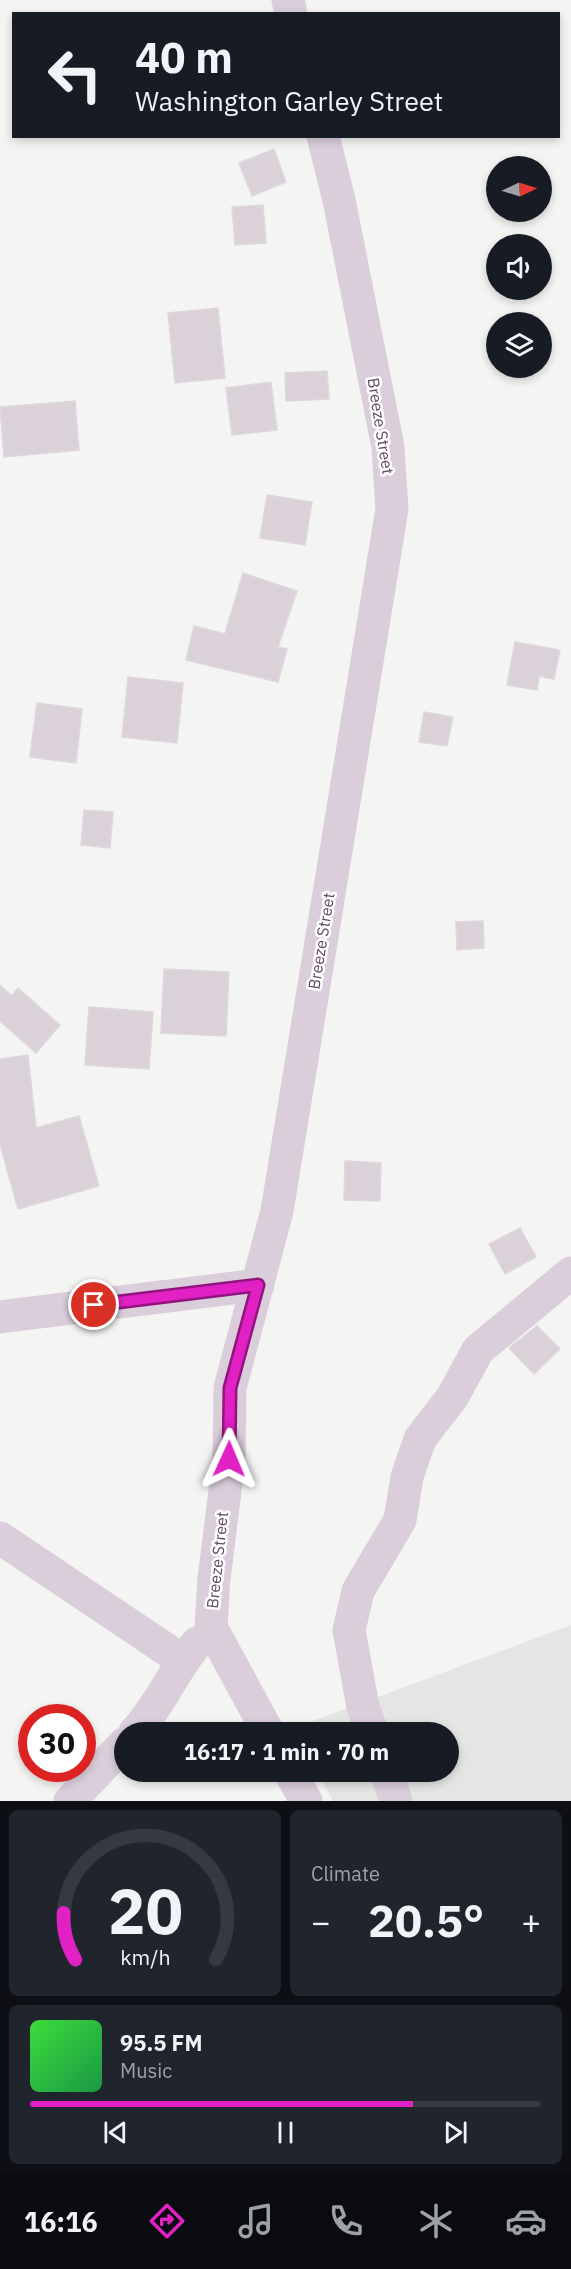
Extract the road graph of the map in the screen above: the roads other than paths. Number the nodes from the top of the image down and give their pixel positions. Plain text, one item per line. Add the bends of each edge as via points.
1 (324, 138) edge
2 (571, 1273) edge
3 (258, 1285) junction
4 (0, 1317) edge
5 (0, 1538) edge
6 (211, 1627) junction
7 (182, 1660) junction
8 (144, 1722) edge
9 (263, 1722) edge
10 (368, 1722) edge
11 (114, 1755) edge
12 (296, 1782) edge
13 (389, 1782) edge
14 (70, 1801) edge
15 (306, 1801) edge
16 (396, 1801) edge

1 - 3 street, Breeze Street via 388,447 392,509 278,1211
2 - 10 street via 478,1350 453,1396 420,1439 407,1477 400,1521 358,1591 349,1630
3 - 4 street
3 - 6 street, Breeze Street via 230,1388 229,1459
5 - 7 street
6 - 7 street
6 - 9 street, Breeze Street
7 - 8 street
11 - 14 street
12 - 15 street
13 - 16 street

